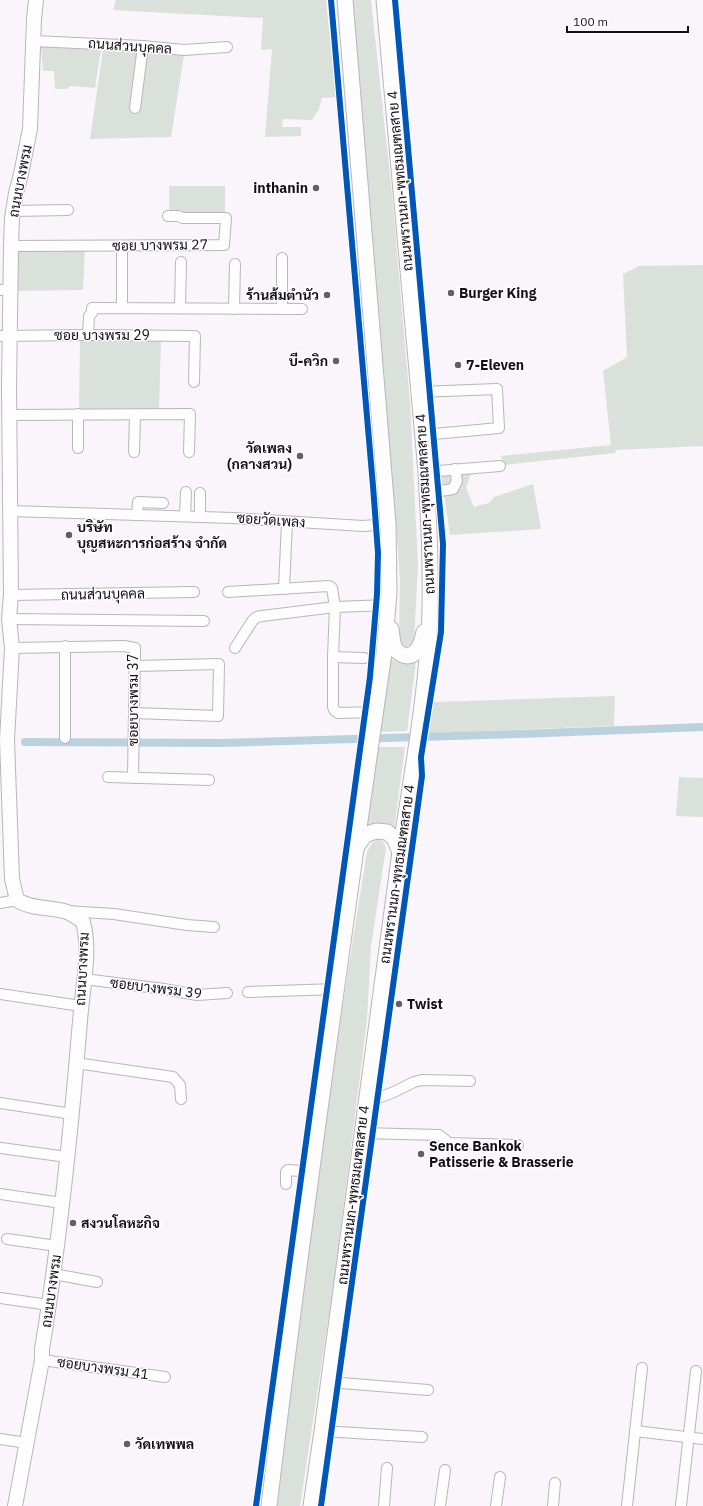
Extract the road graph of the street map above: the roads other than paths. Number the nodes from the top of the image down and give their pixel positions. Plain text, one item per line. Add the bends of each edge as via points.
1 (36, 0) edge
2 (345, 0) edge
3 (384, 0) edge
4 (33, 41) junction
5 (143, 46) junction
6 (227, 47) dead end
7 (134, 108) dead end
8 (68, 210) dead end
9 (13, 211) junction
10 (168, 216) dead end
11 (11, 246) junction
12 (122, 252) dead end
13 (282, 258) dead end
14 (181, 262) dead end
15 (235, 264) dead end
16 (5, 290) edge
17 (122, 308) junction
18 (180, 308) junction
19 (234, 308) junction
20 (302, 309) dead end
21 (282, 310) junction
22 (88, 335) junction
23 (4, 336) edge
24 (194, 382) dead end
25 (4, 388) edge
26 (419, 392) junction
27 (78, 414) junction
28 (9, 415) junction
29 (135, 415) junction
30 (5, 435) edge
31 (423, 435) junction
32 (78, 448) dead end
33 (134, 452) dead end
34 (189, 452) dead end
35 (500, 466) dead end
36 (455, 470) junction
37 (426, 472) junction
38 (5, 483) edge
39 (186, 492) dead end
40 (200, 493) dead end
41 (427, 493) junction
42 (163, 503) dead end
43 (10, 511) junction
44 (137, 515) junction
45 (185, 516) junction
46 (200, 517) junction
47 (287, 522) junction
48 (388, 524) junction
49 (284, 589) junction
50 (194, 592) dead end
51 (228, 592) dead end
52 (430, 595) junction
53 (389, 599) junction
54 (7, 601) edge
55 (336, 607) junction
56 (9, 619) junction
57 (204, 621) dead end
58 (65, 646) junction
59 (12, 648) junction
60 (235, 648) dead end
61 (333, 657) junction
62 (364, 658) dead end
63 (135, 666) junction
64 (134, 713) junction
65 (375, 717) junction
66 (65, 738) dead end
67 (5, 744) edge
68 (108, 777) dead end
69 (133, 778) junction
70 (209, 780) dead end
71 (357, 846) junction
72 (400, 852) junction
73 (17, 900) junction
74 (0, 902) edge
75 (65, 911) junction
76 (214, 927) dead end
77 (84, 979) junction
78 (337, 989) junction
79 (248, 992) dead end
80 (227, 993) dead end
81 (0, 994) edge
82 (81, 1006) junction
83 (76, 1063) junction
84 (470, 1081) dead end
85 (181, 1099) dead end
86 (0, 1103) edge
87 (365, 1103) junction
88 (72, 1114) junction
89 (362, 1133) junction
90 (518, 1145) dead end
91 (1, 1148) dead end
92 (67, 1157) junction
93 (312, 1172) junction
94 (286, 1184) dead end
95 (0, 1194) edge
96 (62, 1203) junction
97 (7, 1239) dead end
98 (57, 1246) junction
99 (54, 1274) junction
100 (97, 1282) dead end
101 (0, 1298) edge
102 (49, 1306) junction
103 (42, 1360) junction
104 (642, 1368) dead end
105 (696, 1371) dead end
106 (165, 1377) dead end
107 (329, 1382) junction
108 (428, 1390) dead end
109 (322, 1431) junction
110 (635, 1431) junction
111 (422, 1437) dead end
112 (689, 1437) junction
113 (0, 1439) edge
114 (703, 1439) edge
115 (27, 1443) junction
116 (387, 1468) dead end
117 (444, 1470) dead end
118 (500, 1477) dead end
119 (555, 1483) dead end
120 (15, 1506) edge
121 (269, 1506) edge
122 (311, 1506) edge
123 (384, 1506) edge
124 (440, 1506) edge
125 (496, 1506) edge
126 (553, 1506) edge
127 (627, 1506) edge
128 (682, 1506) edge

1 - 4 street, ถนนบางพรม
2 - 48 main road
3 - 26 main road, ถนนพรานนก-พุทธมณฑลสาย 4
4 - 5 street, ถนนส่วนบุคคล
4 - 9 street, ถนนบางพรม via 30,129
5 - 6 street, ถนนส่วนบุคคล via 184,50
5 - 7 street
8 - 9 street
9 - 11 street, ถนนบางพรม
10 - 11 street, ซอย บางพรม 27 via 226,218 224,245
11 - 16 street, ถนนบางพรม
12 - 17 street
13 - 21 street
14 - 18 street
15 - 19 street
16 - 23 street, ถนนบางพรม
17 - 18 street
17 - 22 street via 92,308
18 - 19 street
19 - 21 street
20 - 21 street
22 - 23 street, ซอย บางพรม 29
22 - 24 street, ซอย บางพรม 29 via 195,336
23 - 25 street, ถนนบางพรม
25 - 28 street, ถนนบางพรม
26 - 31 main road, ถนนพรานนก-พุทธมณฑลสาย 4
26 - 31 street via 497,389 499,428
27 - 28 street
27 - 29 street
27 - 32 street
28 - 30 street, ถนนบางพรม
29 - 33 street
29 - 34 street via 190,414
30 - 38 street, ถนนบางพรม
31 - 37 main road, ถนนพรานนก-พุทธมณฑลสาย 4
35 - 36 street
36 - 37 street
36 - 41 street via 457,481 453,489
37 - 41 main road, ถนนพรานนก-พุทธมณฑลสาย 4
38 - 43 street, ถนนบางพรม
39 - 45 street
40 - 46 street
41 - 52 main road, ถนนพรานนก-พุทธมณฑลสาย 4
42 - 44 street via 138,502
43 - 44 street, ซอยวัดเพลง
43 - 54 street, ถนนบางพรม
44 - 45 street, ซอยวัดเพลง
45 - 46 street, ซอยวัดเพลง
46 - 47 street, ซอยวัดเพลง
47 - 48 street, ซอยวัดเพลง via 363,526
47 - 49 street
48 - 53 main road
49 - 51 street
49 - 55 street via 329,586 332,588
50 - 54 street, ถนนส่วนบุคคล
52 - 53 main road via 420,646 411,655 396,651 394,646
52 - 72 main road, ถนนพรานนก-พุทธมณฑลสาย 4 via 427,661
53 - 55 street
53 - 65 main road
54 - 56 street, ถนนบางพรม
55 - 60 street via 257,617
55 - 61 street
56 - 57 street
56 - 59 street, ถนนบางพรม
58 - 59 street, ซอยบางพรม 37
58 - 63 street, ซอยบางพรม 37 via 135,648
58 - 66 street
59 - 67 street, ถนนบางพรม
61 - 62 street
61 - 65 street via 335,711
63 - 64 street, ซอยบางพรม 37
63 - 64 street via 219,664 218,716
64 - 69 street, ซอยบางพรม 37
65 - 71 main road
67 - 73 street, ถนนบางพรม via 12,879
68 - 69 street
69 - 70 street
71 - 72 main road via 365,835 376,830 387,832 394,838
71 - 78 main road
72 - 87 main road, ถนนพรานนก-พุทธมณฑลสาย 4
73 - 74 street
73 - 75 street, ถนนบางพรม via 33,906
75 - 76 street via 114,914
75 - 77 street, ถนนบางพรม via 83,922 85,928
77 - 80 street, ซอยบางพรม 39 via 197,995
77 - 82 street, ถนนบางพรม
78 - 79 street
78 - 93 main road
81 - 82 street
82 - 83 street, ถนนบางพรม
83 - 85 street via 173,1078 180,1086
83 - 88 street, ถนนบางพรม
84 - 87 street via 422,1080
86 - 88 street
87 - 89 main road, ถนนพรานนก-พุทธมณฑลสาย 4
88 - 92 street, ถนนบางพรม
89 - 90 street via 439,1135 449,1143
89 - 107 main road, ถนนพรานนก-พุทธมณฑลสาย 4
91 - 92 street
92 - 96 street, ถนนบางพรม
93 - 94 street via 288,1170
93 - 121 main road
95 - 96 street
96 - 98 street, ถนนบางพรม
97 - 98 street
98 - 99 street, ถนนบางพรม
99 - 100 street
99 - 102 street, ถนนบางพรม
101 - 102 street
102 - 103 street, ถนนบางพรม
103 - 106 street, ซอยบางพรม 41
103 - 115 street, ถนนบางพรม
104 - 110 street
105 - 112 street
107 - 108 street
107 - 109 main road, ถนนพรานนก-พุทธมณฑลสาย 4
109 - 111 street
109 - 122 main road, ถนนพรานนก-พุทธมณฑลสาย 4
110 - 112 street
110 - 127 street
112 - 114 street
112 - 128 street
113 - 115 street
115 - 120 street, ถนนบางพรม
116 - 123 street
117 - 124 street
118 - 125 street
119 - 126 street

